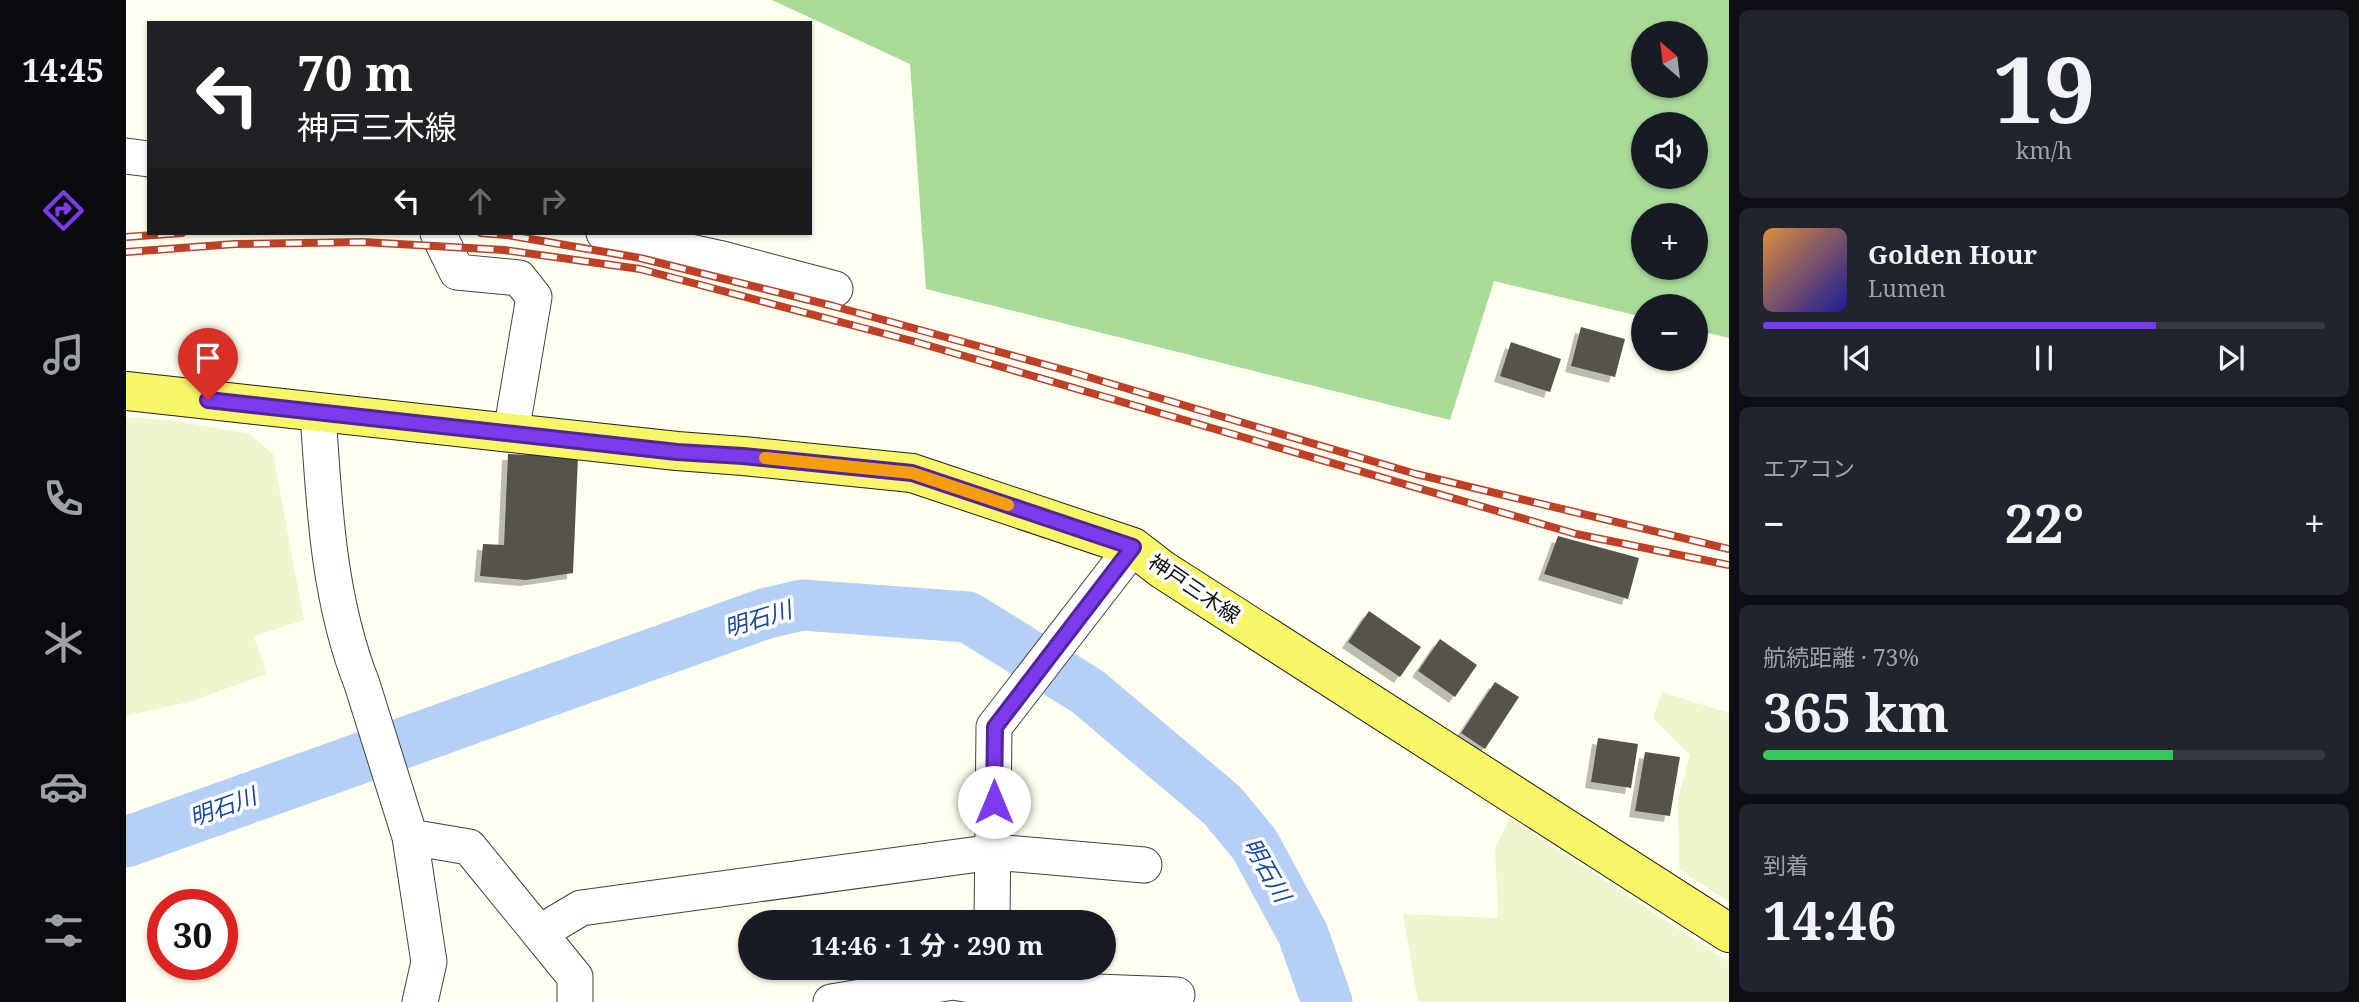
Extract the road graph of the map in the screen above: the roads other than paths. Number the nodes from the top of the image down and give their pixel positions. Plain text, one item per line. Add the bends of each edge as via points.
1 (126, 156) edge
2 (147, 159) edge
3 (439, 235) edge
4 (613, 235) edge
5 (835, 289) dead end
6 (126, 391) edge
7 (318, 412) junction
8 (511, 433) junction
9 (1133, 547) junction
10 (410, 837) junction
11 (994, 852) junction
12 (1144, 865) dead end
13 (992, 910) edge
14 (539, 933) junction
15 (1729, 933) edge
16 (989, 986) edge
17 (1177, 995) dead end
18 (420, 1002) edge
19 (575, 1002) edge
20 (831, 1002) edge

1 - 2 street
3 - 8 street via 457,272 519,278 534,297
4 - 5 street
6 - 7 main road, 神戸三木線
7 - 8 main road, 神戸三木線
7 - 10 street via 328,550 352,660
8 - 9 main road, 神戸三木線 via 912,473
9 - 11 street via 995,727
9 - 15 main road, 神戸三木線
10 - 14 street via 469,847
10 - 18 street via 429,962
11 - 12 street
11 - 13 street
11 - 14 street via 581,908
14 - 19 street via 575,977
16 - 17 street
16 - 20 street via 953,982

